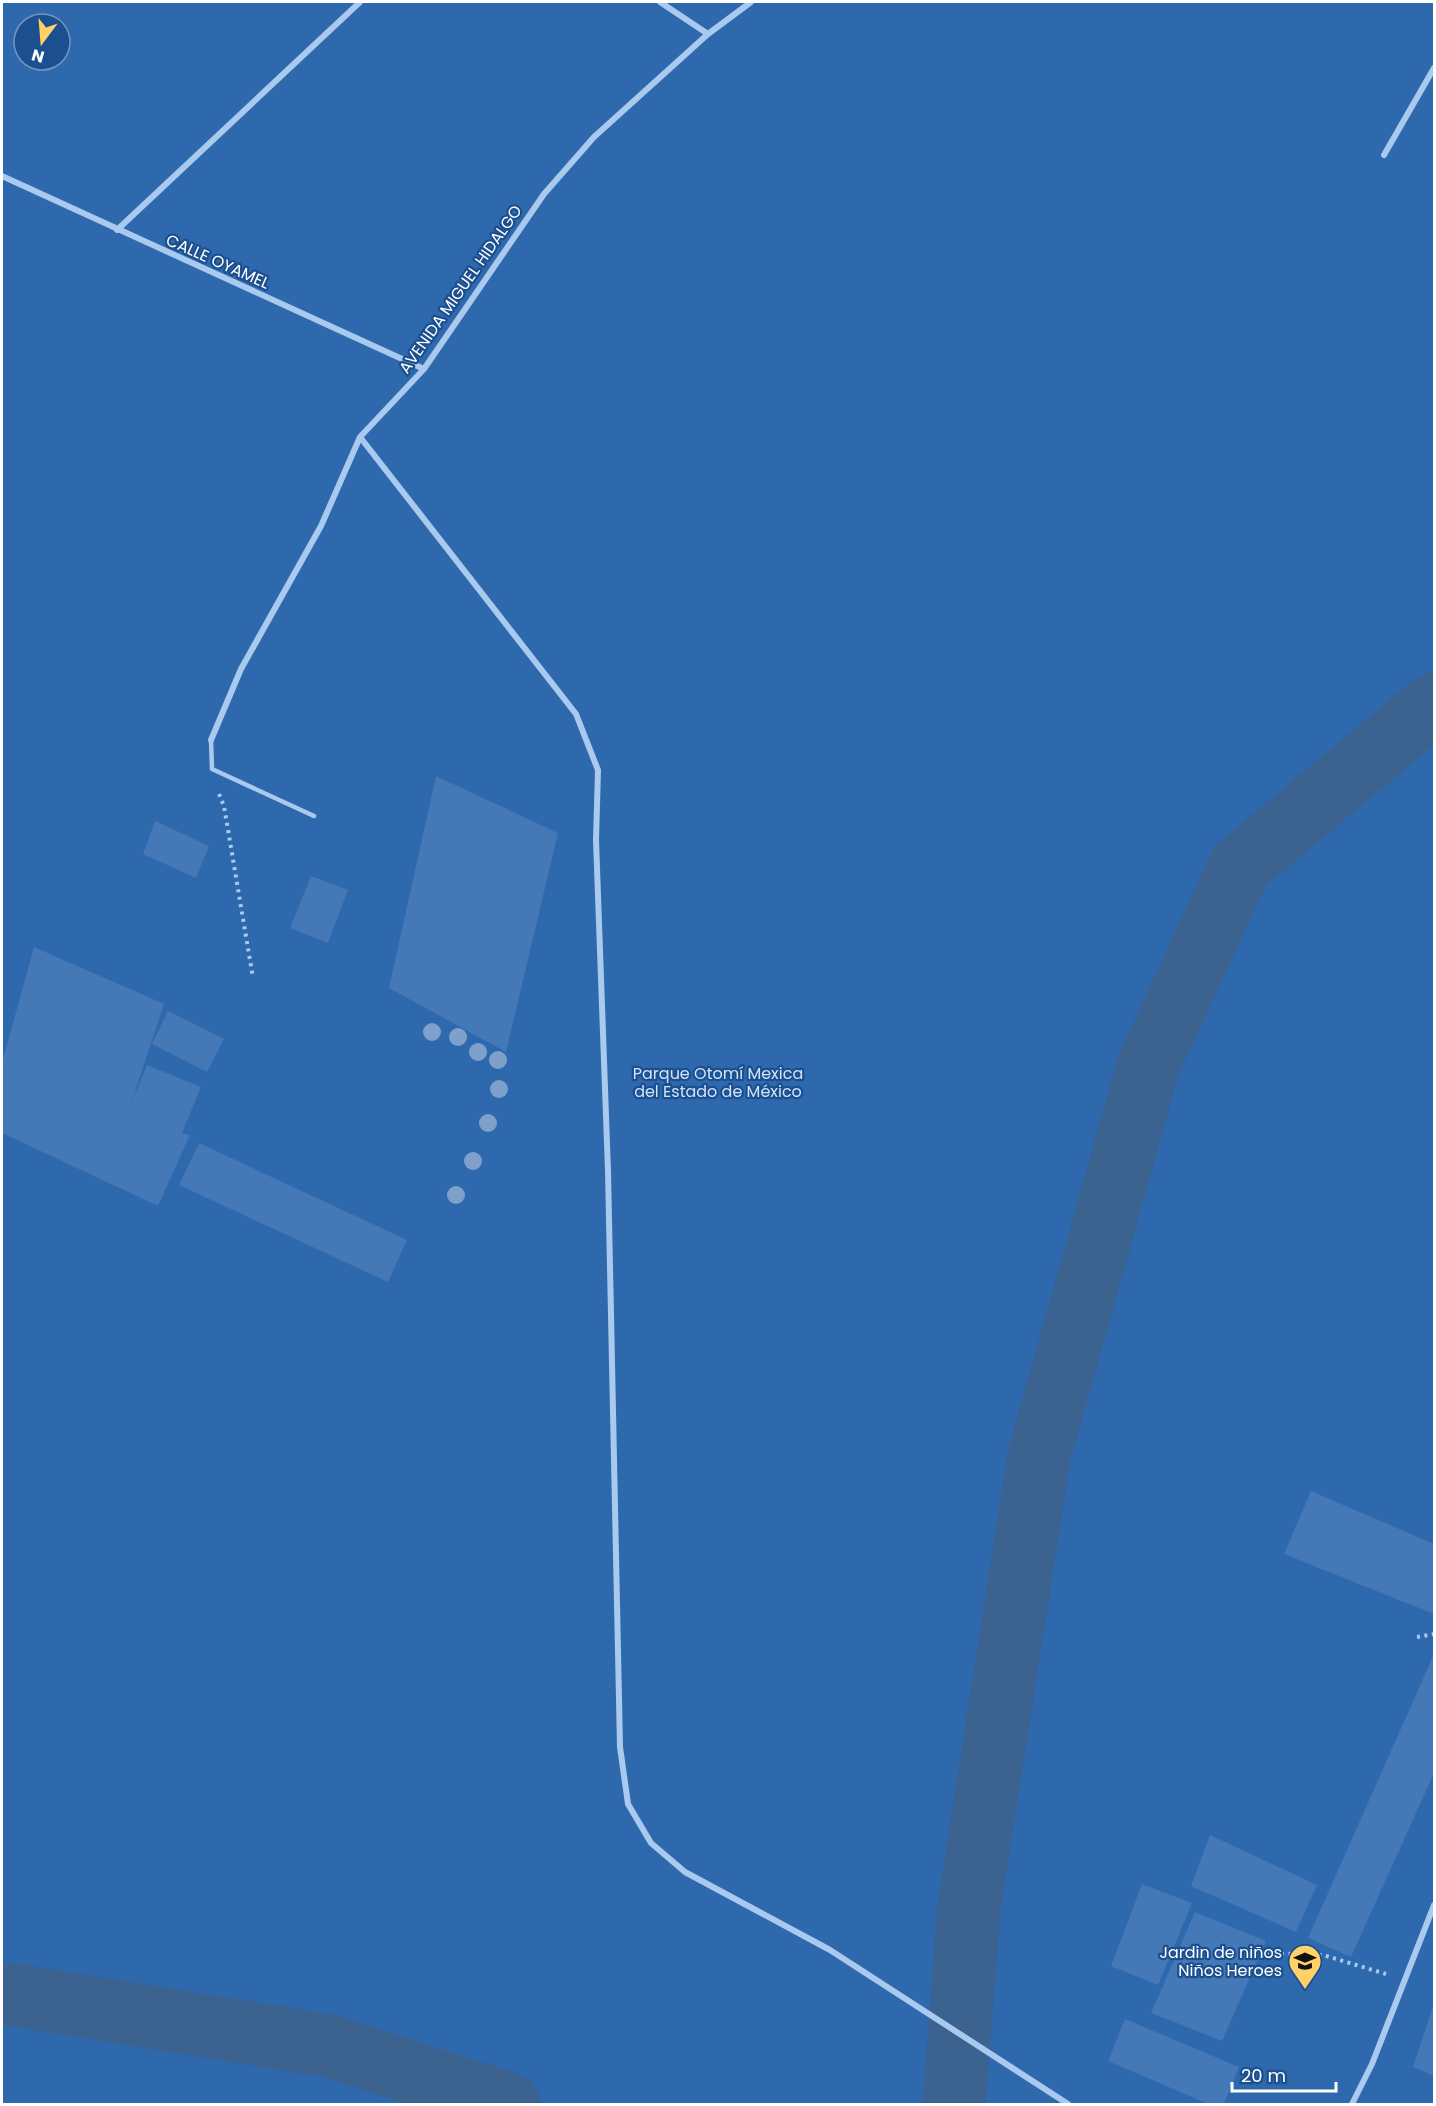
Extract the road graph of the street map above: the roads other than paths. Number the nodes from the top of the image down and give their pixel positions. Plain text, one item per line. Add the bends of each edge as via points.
1 (360, 2) edge
2 (660, 2) edge
3 (751, 2) edge
4 (708, 34) junction
5 (1434, 68) edge
6 (1384, 155) dead end
7 (2, 176) edge
8 (117, 230) junction
9 (424, 369) junction
10 (360, 437) junction
11 (212, 740) joint
12 (314, 816) dead end
13 (1434, 1905) edge
14 (1068, 2104) edge
15 (1352, 2104) edge

1 - 8 street
2 - 4 street
3 - 4 street, AVENIDA MIGUEL HIDALGO
4 - 9 street, AVENIDA MIGUEL HIDALGO via 594,137 544,194
5 - 6 street
7 - 8 street, CALLE OYAMEL
8 - 9 street, CALLE OYAMEL
9 - 10 street, AVENIDA MIGUEL HIDALGO
10 - 11 street, AVENIDA MIGUEL HIDALGO via 321,526 241,669
10 - 14 street via 576,714 598,771 596,840 608,1171 620,1747 628,1804 651,1843 685,1872 830,1950
11 - 12 lane via 212,769
13 - 15 street via 1372,2064

